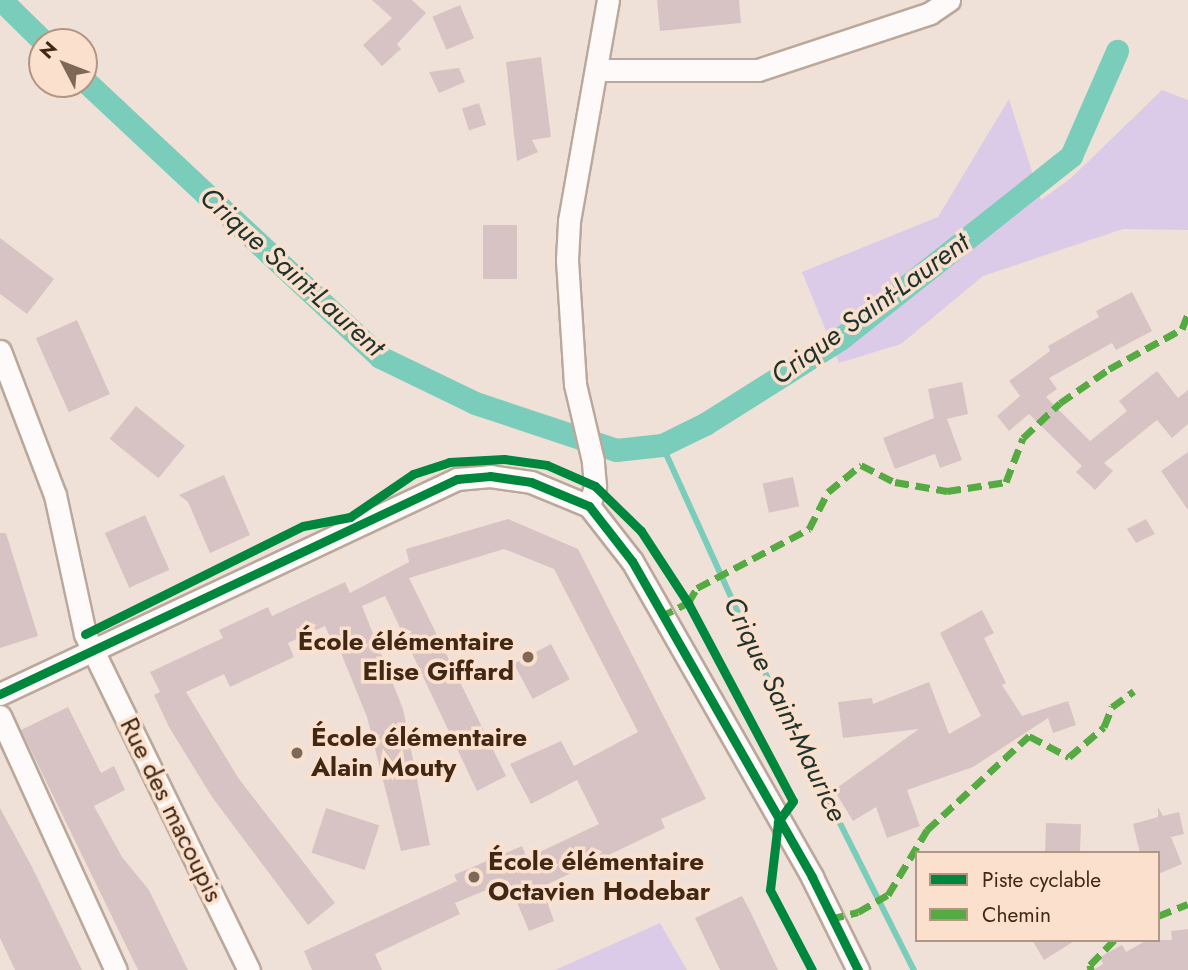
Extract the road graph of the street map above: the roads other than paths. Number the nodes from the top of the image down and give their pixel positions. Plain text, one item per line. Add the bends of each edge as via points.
1 (608, 0) edge
2 (949, 0) edge
3 (597, 70) junction
4 (0, 351) edge
5 (589, 506) junction
6 (93, 651) junction
7 (0, 694) edge
8 (0, 716) edge
9 (116, 970) edge
10 (249, 970) edge
11 (858, 970) edge

1 - 3 street
2 - 3 street via 930,13 758,69
3 - 5 street via 569,221 567,260 575,383 593,461 595,486
4 - 6 street, Rue des macoupis via 55,495
5 - 6 street via 531,482 490,476 457,479
5 - 11 street via 632,561 812,877
6 - 7 street
6 - 10 street, Rue des macoupis
8 - 9 street

